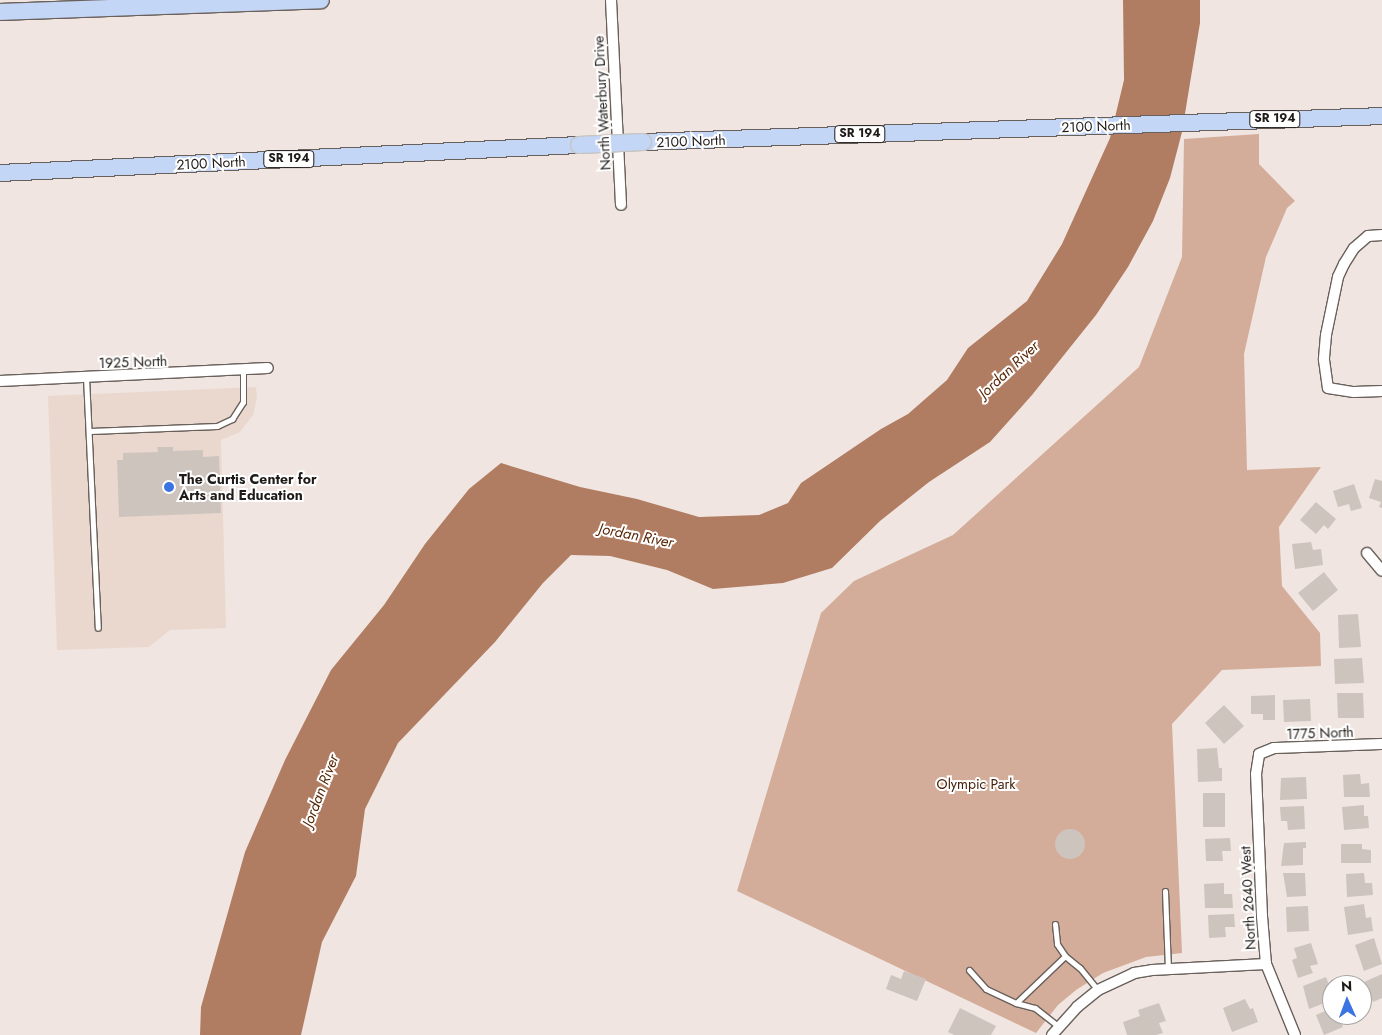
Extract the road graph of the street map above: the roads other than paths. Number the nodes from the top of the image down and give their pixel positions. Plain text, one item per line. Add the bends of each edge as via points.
1 (320, 0) edge
2 (611, 0) edge
3 (255, 1) edge
4 (0, 12) edge
5 (1382, 116) edge
6 (0, 173) edge
7 (620, 205) dead end
8 (1382, 235) edge
9 (268, 368) dead end
10 (243, 371) junction
11 (86, 378) junction
12 (0, 381) edge
13 (1382, 391) edge
14 (90, 431) junction
15 (1367, 553) dead end
16 (1382, 571) edge
17 (98, 628) dead end
18 (1382, 744) edge
19 (1259, 754) joint
20 (1165, 891) dead end
21 (1055, 924) dead end
22 (1065, 956) junction
23 (1266, 964) junction
24 (1168, 969) junction
25 (969, 970) dead end
26 (1098, 990) junction
27 (1016, 1003) junction
28 (1055, 1031) edge
29 (1296, 1035) edge

1 - 3 highway
2 - 7 street, North Waterbury Drive
3 - 4 highway
5 - 6 highway, 2100 North / SR 194, bridge via 579,144
8 - 13 street via 1368,236 1354,248 1338,277 1324,360 1328,388 1354,392
9 - 10 street, 1925 North
10 - 11 street, 1925 North
10 - 14 lane via 243,402 232,419 217,426
11 - 12 street, 1925 North
11 - 14 lane
14 - 17 lane
15 - 16 street
18 - 19 street, 1775 North via 1274,748
19 - 23 street, North 2640 West via 1256,774
20 - 24 lane
21 - 22 lane via 1057,944
22 - 26 lane
22 - 27 lane
23 - 24 street
23 - 29 street, North 2640 West
24 - 26 street via 1134,973
25 - 27 lane via 986,989
26 - 28 street via 1077,1006
27 - 28 lane via 1035,1008

